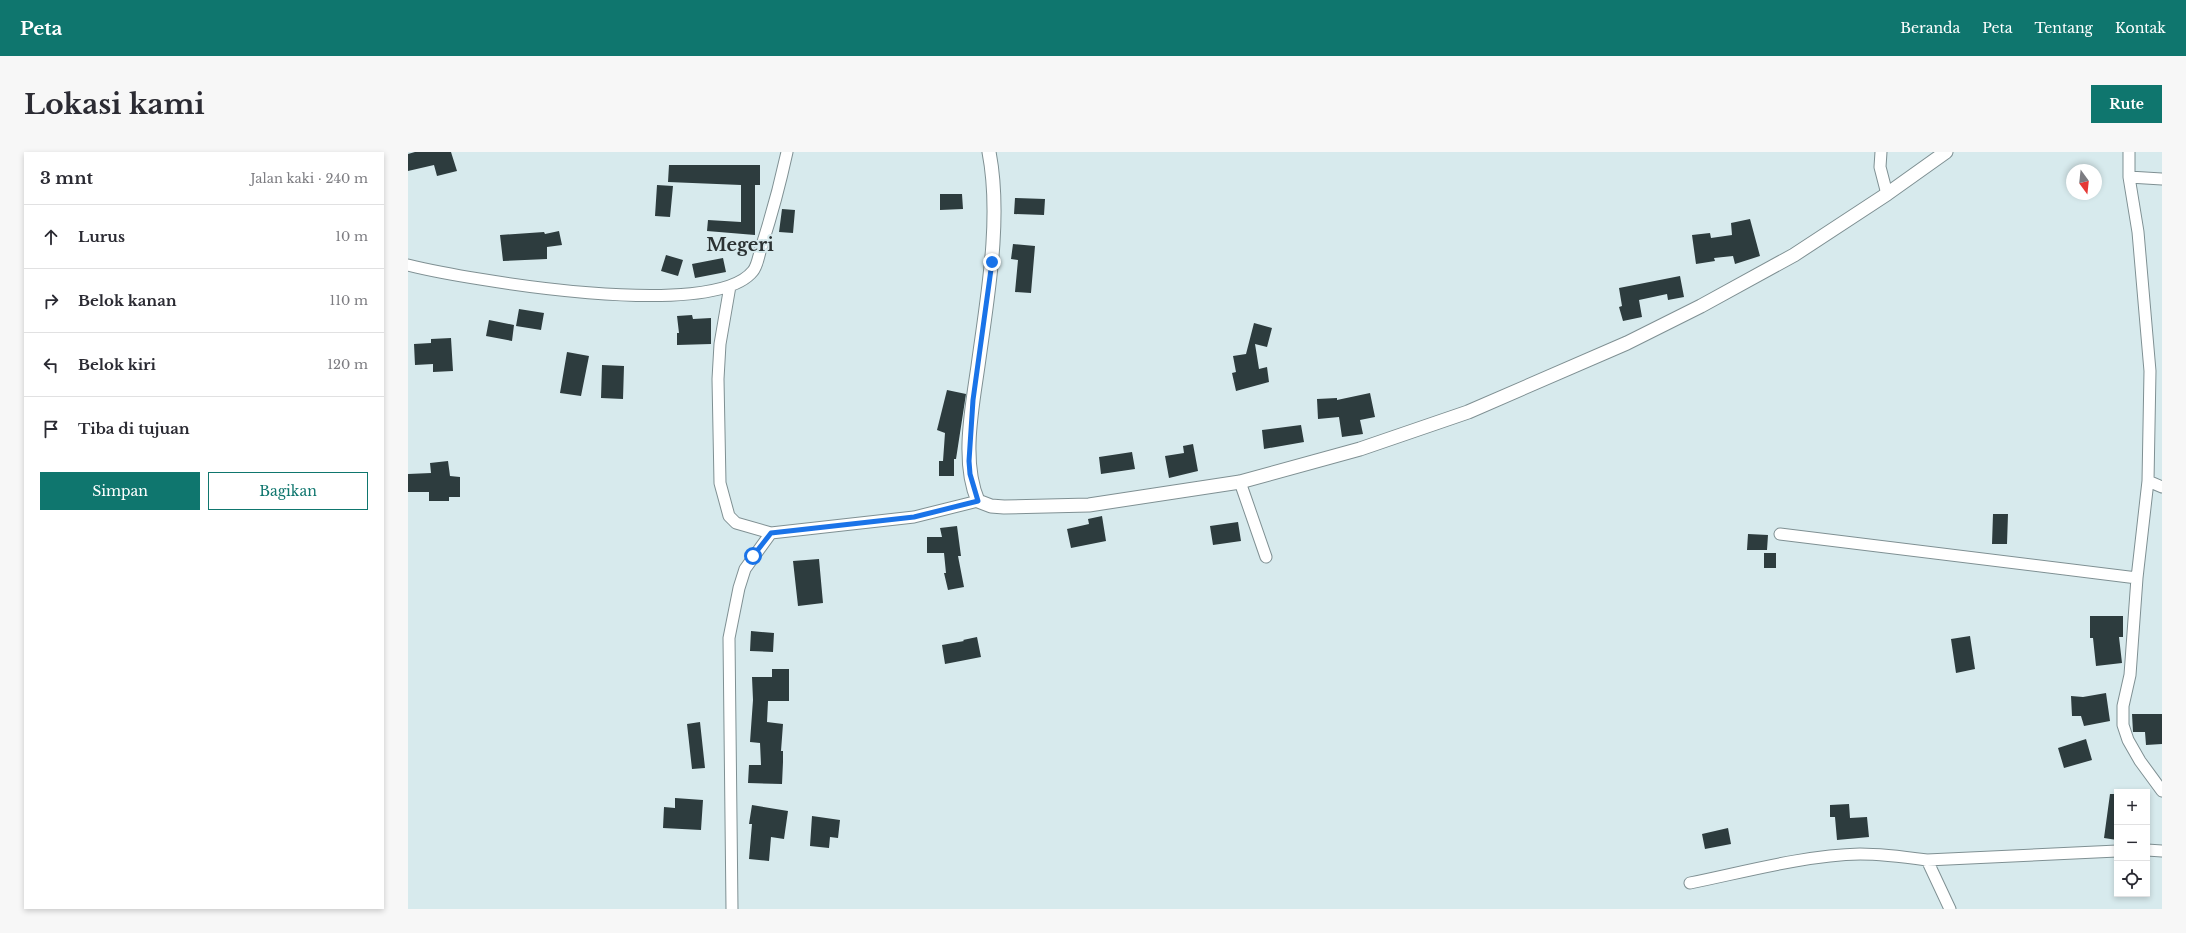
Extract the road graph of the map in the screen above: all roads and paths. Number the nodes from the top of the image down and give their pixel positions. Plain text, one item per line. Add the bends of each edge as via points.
1 (787, 152) edge
2 (989, 152) edge
3 (1881, 152) edge
4 (1946, 152) edge
5 (2129, 152) edge
6 (2129, 176) junction
7 (2162, 179) edge
8 (1887, 194) junction
9 (408, 265) edge
10 (730, 286) junction
11 (2148, 481) junction
12 (1240, 482) junction
13 (2162, 487) edge
14 (978, 501) junction
15 (771, 533) junction
16 (1780, 534) dead end
17 (1266, 558) dead end
18 (2137, 578) junction
19 (2162, 791) edge
20 (2150, 850) edge
21 (2114, 851) edge
22 (2162, 851) edge
23 (1927, 860) junction
24 (1690, 883) dead end
25 (732, 909) edge
26 (1950, 909) edge

1 - 10 street via 774,206 754,270 741,282
2 - 14 street via 993,173 992,262 973,400 969,461 972,484
3 - 8 street via 1880,167
4 - 8 street
5 - 6 street
6 - 7 street
6 - 11 street via 2138,232 2150,371
8 - 12 street via 1794,255 1708,302 1550,377 1468,412 1374,444
9 - 10 street via 506,282 638,296 684,295
10 - 15 street via 720,344 718,379 720,484 724,504 732,520
11 - 13 street
11 - 18 street
12 - 14 street via 1089,506 1004,507 990,506
12 - 17 street
14 - 15 street via 914,517
15 - 25 street via 745,569 738,588 729,638
16 - 18 street
18 - 19 street via 2130,675 2123,725 2131,745
20 - 22 street
21 - 23 street
23 - 24 street via 1859,854 1812,859
23 - 26 street

